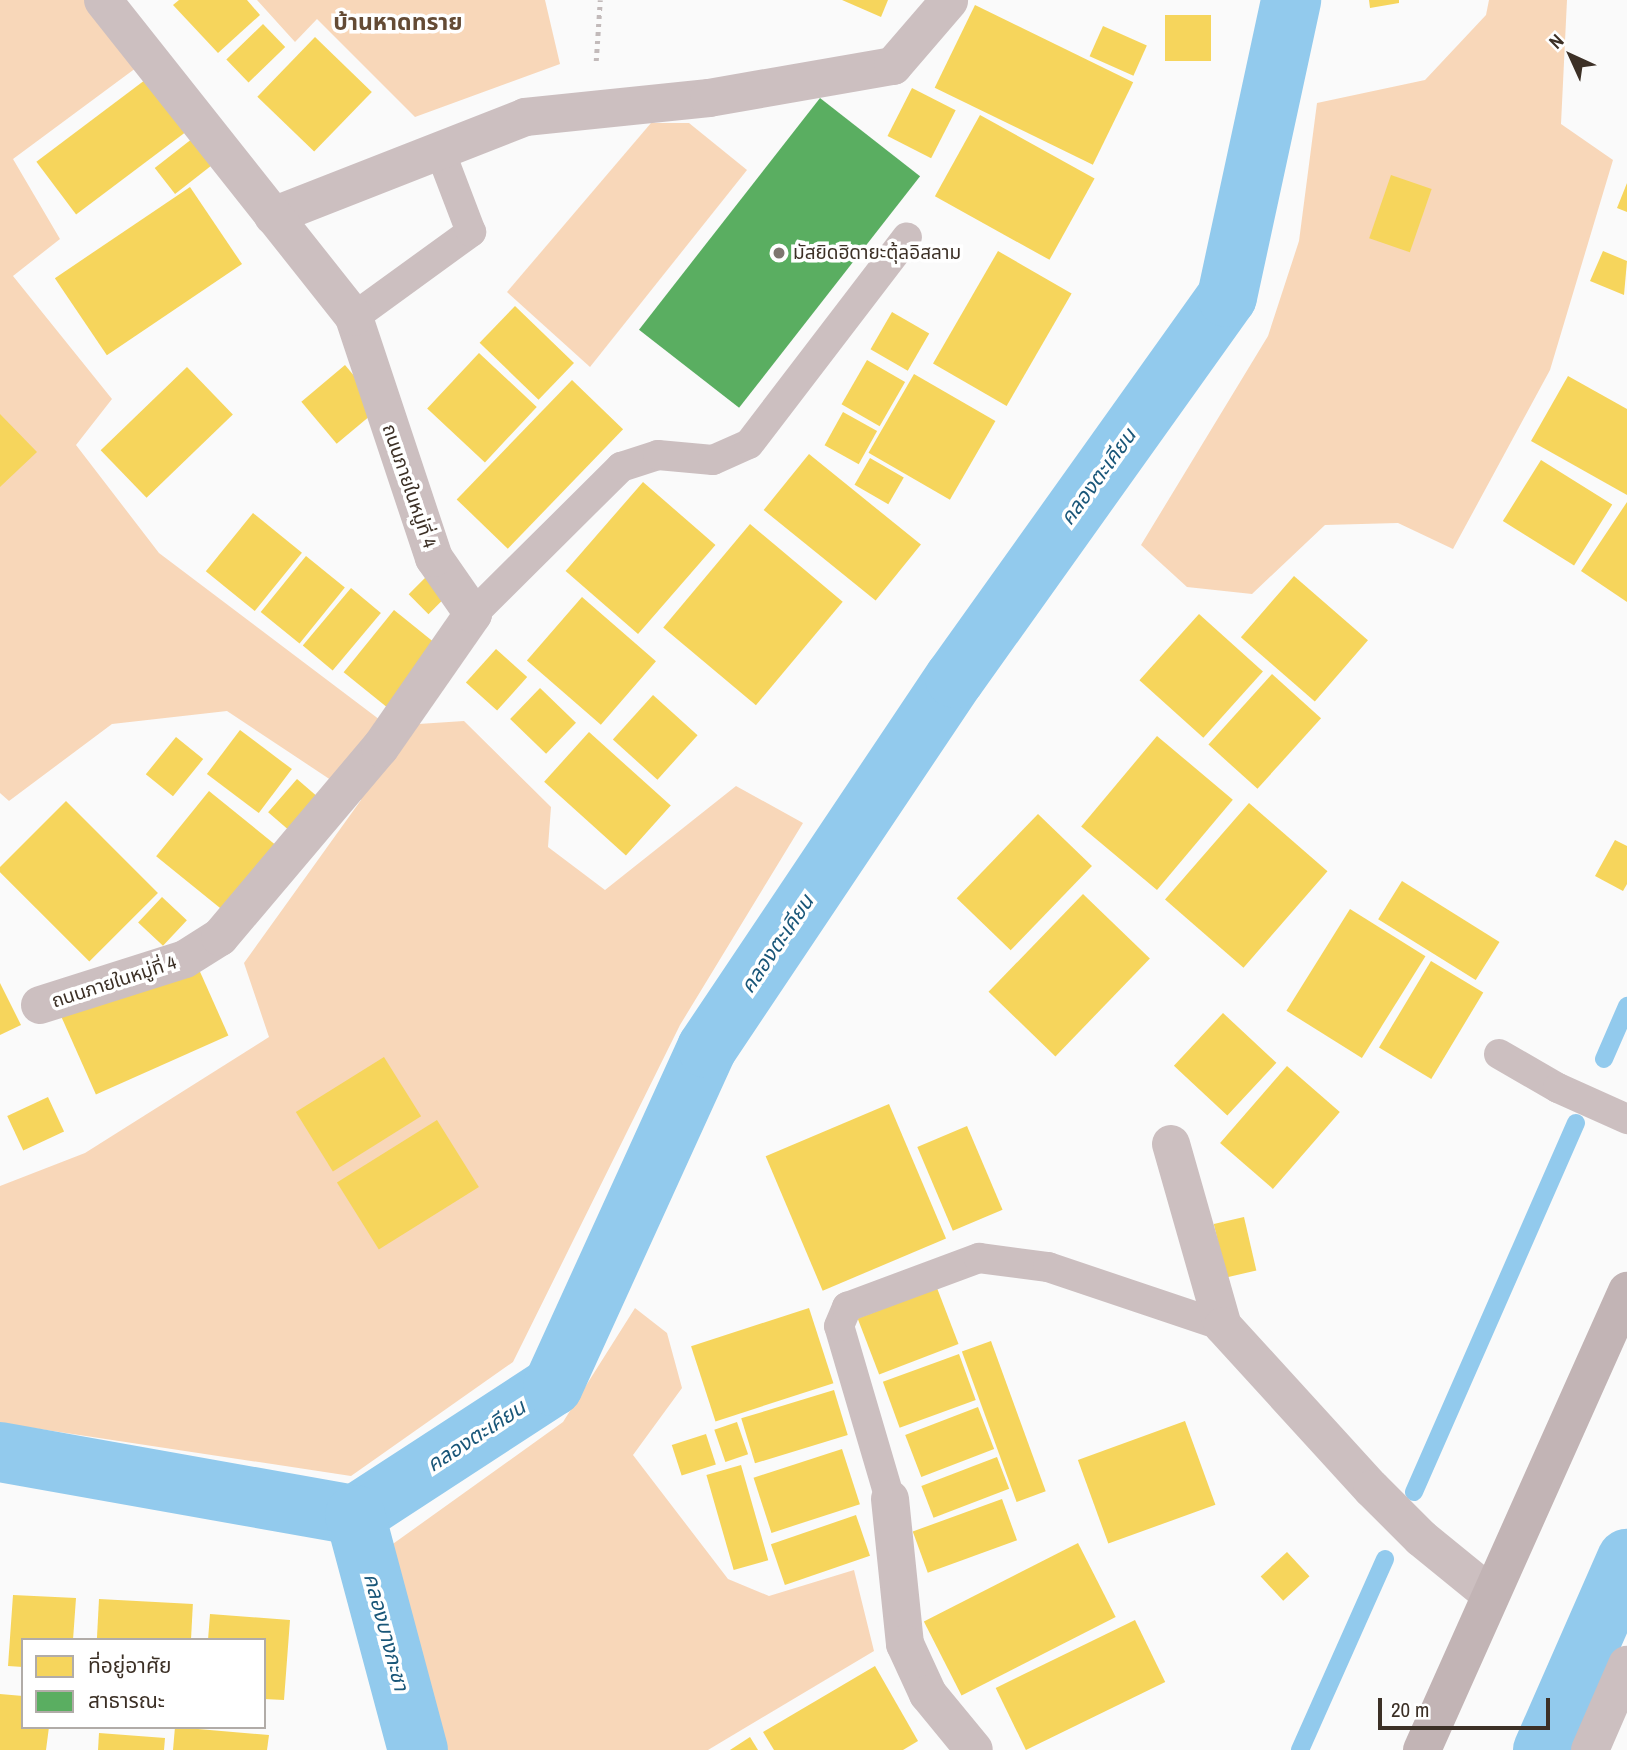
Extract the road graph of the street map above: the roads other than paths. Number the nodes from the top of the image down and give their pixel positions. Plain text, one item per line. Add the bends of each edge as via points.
1 (103, 0) edge
2 (949, 1) edge
3 (440, 152) junction
4 (274, 216) junction
5 (907, 237) dead end
6 (354, 317) junction
7 (473, 614) junction
8 (40, 1005) dead end
9 (1499, 1054) dead end
10 (1627, 1119) edge
11 (1171, 1144) dead end
12 (1627, 1291) edge
13 (1223, 1326) junction
14 (890, 1499) joint
15 (1490, 1594) junction
16 (1627, 1665) edge
17 (974, 1750) edge
18 (1422, 1750) edge
19 (1590, 1750) edge

1 - 4 street, ถนนภายในหมู่ที่ 4
2 - 3 street via 892,66 709,98 525,117
3 - 4 street
3 - 6 lane via 471,232
4 - 6 street, ถนนภายในหมู่ที่ 4
5 - 7 lane via 749,444 713,460 657,455 621,467
6 - 7 street, ถนนภายในหมู่ที่ 4 via 434,558
7 - 8 street, ถนนภายในหมู่ที่ 4 via 380,748 220,937 186,959
9 - 10 lane via 1558,1088
11 - 13 street
12 - 15 main road
13 - 14 lane via 1048,1266 979,1258 847,1307 839,1326
13 - 15 street via 1372,1489 1421,1538
14 - 17 street via 905,1644 928,1694
15 - 18 main road
16 - 19 street

